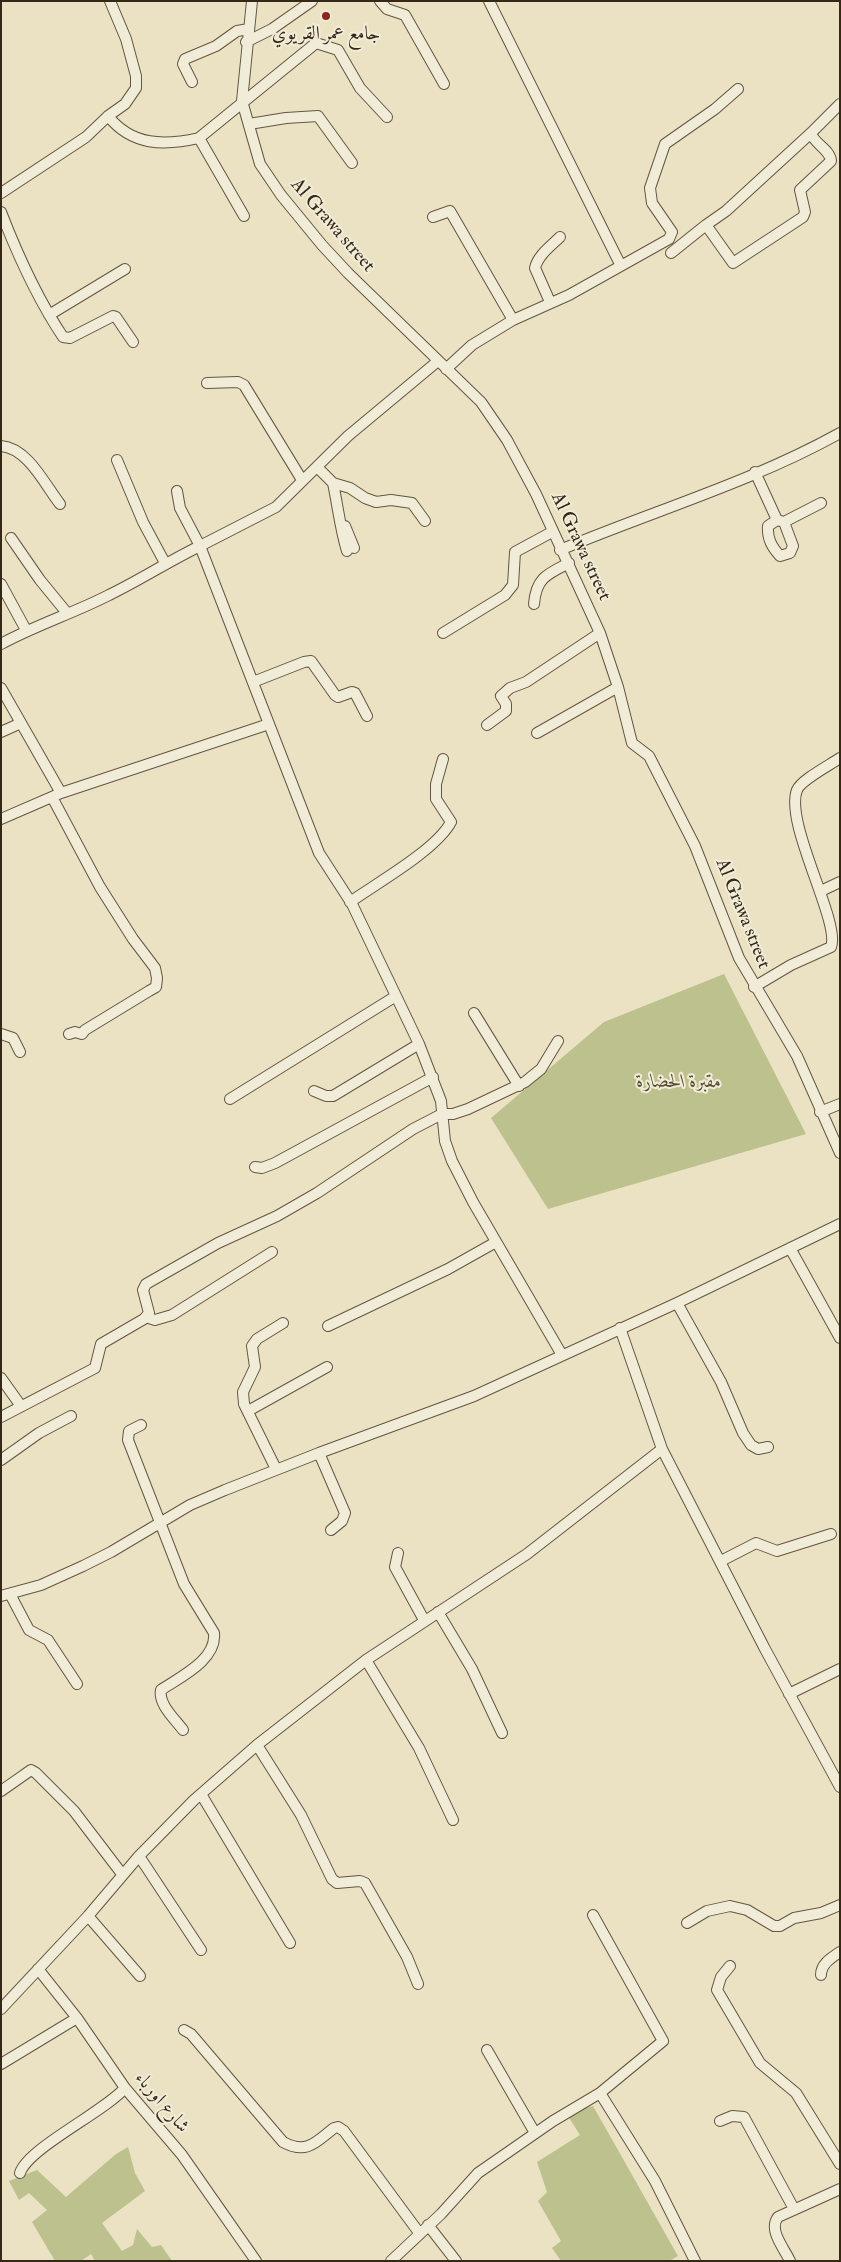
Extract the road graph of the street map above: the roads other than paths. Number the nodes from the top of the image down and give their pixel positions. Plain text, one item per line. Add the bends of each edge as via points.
1 (110, 1) edge
2 (252, 1) edge
3 (312, 1) edge
4 (380, 1) edge
5 (489, 1) edge
6 (249, 29) junction
7 (246, 42) junction
8 (192, 82) dead end
9 (444, 84) dead end
10 (738, 89) dead end
11 (242, 101) junction
12 (840, 104) edge
13 (108, 116) junction
14 (387, 117) dead end
15 (249, 124) junction
16 (811, 133) junction
17 (199, 138) junction
18 (352, 163) dead end
19 (1, 193) edge
20 (1, 212) edge
21 (244, 216) dead end
22 (433, 217) dead end
23 (706, 225) junction
24 (560, 237) dead end
25 (671, 252) dead end
26 (620, 264) junction
27 (126, 269) dead end
28 (550, 302) junction
29 (49, 315) junction
30 (513, 320) junction
31 (133, 342) dead end
32 (438, 361) junction
33 (446, 369) junction
34 (207, 383) dead end
35 (840, 433) edge
36 (1, 446) edge
37 (117, 460) dead end
38 (317, 467) junction
39 (755, 472) junction
40 (302, 480) junction
41 (333, 483) junction
42 (177, 491) dead end
43 (821, 503) dead end
44 (60, 504) dead end
45 (425, 521) dead end
46 (552, 532) junction
47 (11, 538) dead end
48 (200, 546) junction
49 (351, 549) dead end
50 (560, 550) junction
51 (569, 563) junction
52 (165, 564) junction
53 (1, 584) edge
54 (534, 604) dead end
55 (67, 614) junction
56 (26, 630) junction
57 (443, 632) dead end
58 (600, 633) junction
59 (1, 644) edge
60 (253, 682) junction
61 (1, 688) edge
62 (618, 688) junction
63 (367, 716) dead end
64 (21, 723) junction
65 (269, 724) junction
66 (487, 724) dead end
67 (1, 732) edge
68 (537, 732) dead end
69 (840, 758) edge
70 (443, 759) dead end
71 (56, 795) junction
72 (1, 818) edge
73 (840, 882) edge
74 (823, 890) junction
75 (350, 902) junction
76 (837, 945) edge
77 (754, 987) junction
78 (396, 996) junction
79 (474, 1013) dead end
80 (1, 1034) edge
81 (68, 1034) dead end
82 (558, 1041) dead end
83 (419, 1044) junction
84 (20, 1052) dead end
85 (433, 1078) junction
86 (519, 1086) junction
87 (314, 1091) dead end
88 (230, 1098) dead end
89 (840, 1104) edge
90 (820, 1112) junction
91 (442, 1114) junction
92 (840, 1154) edge
93 (255, 1168) dead end
94 (840, 1224) edge
95 (496, 1242) junction
96 (790, 1248) junction
97 (272, 1252) dead end
98 (677, 1303) junction
99 (146, 1317) junction
100 (283, 1323) dead end
101 (328, 1326) dead end
102 (620, 1328) junction
103 (840, 1338) edge
104 (562, 1355) junction
105 (327, 1367) dead end
106 (1, 1378) edge
107 (21, 1406) junction
108 (248, 1410) junction
109 (71, 1416) dead end
110 (1, 1417) edge
111 (140, 1425) dead end
112 (768, 1447) dead end
113 (662, 1449) junction
114 (319, 1452) junction
115 (1, 1460) edge
116 (276, 1469) junction
117 (160, 1522) junction
118 (330, 1530) dead end
119 (831, 1534) dead end
120 (398, 1554) dead end
121 (721, 1560) junction
122 (6, 1595) edge
123 (438, 1612) junction
124 (424, 1620) junction
125 (366, 1660) junction
126 (840, 1669) edge
127 (77, 1684) dead end
128 (789, 1694) junction
129 (183, 1730) dead end
130 (502, 1733) dead end
131 (257, 1745) junction
132 (840, 1787) edge
133 (1, 1790) edge
134 (201, 1794) junction
135 (453, 1820) dead end
136 (138, 1856) junction
137 (122, 1874) junction
138 (840, 1905) edge
139 (593, 1915) dead end
140 (88, 1916) junction
141 (687, 1923) dead end
142 (290, 1943) dead end
143 (201, 1950) dead end
144 (840, 1952) edge
145 (730, 1966) dead end
146 (38, 1969) junction
147 (821, 1975) dead end
148 (140, 1976) dead end
149 (418, 1984) dead end
150 (1, 2009) edge
151 (77, 2018) junction
152 (184, 2030) dead end
153 (487, 2050) dead end
154 (1, 2064) edge
155 (125, 2088) junction
156 (600, 2092) junction
157 (720, 2121) dead end
158 (535, 2133) junction
159 (840, 2164) edge
160 (20, 2173) dead end
161 (840, 2189) edge
162 (794, 2209) junction
163 (428, 2225) junction
164 (420, 2234) junction
165 (256, 2261) edge
166 (390, 2261) edge
167 (456, 2261) edge
168 (695, 2261) edge
169 (790, 2261) edge

1 - 13 street via 126,39 136,88 126,104
2 - 6 street, Al Grawa street
3 - 7 street via 272,29
4 - 9 street via 387,9 404,15
5 - 26 street
6 - 7 street, Al Grawa street
6 - 8 street via 232,33 216,46 185,60 183,64
7 - 11 street, Al Grawa street
10 - 26 street via 665,144 650,188 652,203 672,232 669,238
11 - 14 street via 316,43 338,50 360,88
11 - 15 street, Al Grawa street
11 - 17 street
12 - 16 street
13 - 17 street via 119,130 146,140 175,143
13 - 19 street via 86,137
15 - 18 street via 318,116
15 - 32 street, Al Grawa street via 260,164 281,195 348,273
16 - 23 street via 726,211
16 - 23 street via 831,158 800,190 803,217 733,262
17 - 21 street
20 - 29 street via 18,256
22 - 30 street via 450,211
23 - 25 street
24 - 28 street via 535,268
26 - 28 street via 570,295
27 - 29 street
28 - 30 street
29 - 31 street via 65,338 116,316
30 - 33 street via 472,345
32 - 33 street, Al Grawa street
32 - 38 street via 348,436
33 - 46 street, Al Grawa street via 482,402 507,440
34 - 40 street via 238,382 244,385
35 - 39 street
36 - 44 street via 22,454
37 - 52 street
38 - 40 street
38 - 41 street
39 - 43 street via 781,521
39 - 50 street via 720,490
40 - 48 street via 276,508
41 - 45 street via 376,502 412,502
41 - 49 street via 339,528
42 - 48 street via 180,508
46 - 50 street, Al Grawa street
46 - 57 street via 516,552 513,585 505,595
47 - 55 street
48 - 52 street
48 - 60 street
50 - 51 street, Al Grawa street
51 - 54 street via 551,572 536,588
51 - 58 street, Al Grawa street
52 - 55 street
53 - 56 street
55 - 56 street
56 - 59 street
58 - 62 street, Al Grawa street
58 - 66 street via 526,682 510,688 501,696 506,711
60 - 63 street via 311,661 335,695 356,694
60 - 65 street
61 - 64 street
62 - 68 street
62 - 77 street, Al Grawa street via 632,743 649,756 695,846 733,946
64 - 67 street
64 - 71 street
65 - 71 street
65 - 75 street via 319,852
69 - 74 street via 799,786 795,797
70 - 75 street via 436,784 436,799 451,822 448,829 415,858
71 - 72 street
71 - 81 street via 100,886 133,940 155,968 157,978 156,986 82,1034
73 - 74 street
74 - 76 street
75 - 78 street
76 - 77 street via 792,964
77 - 90 street, Al Grawa street via 797,1056
78 - 83 street
78 - 88 street
79 - 86 street
80 - 84 street via 13,1038
82 - 86 street via 541,1069
83 - 85 street
83 - 87 street via 333,1096
85 - 91 street
85 - 93 street via 275,1163
86 - 91 street via 461,1112
89 - 90 street
90 - 92 street, Al Grawa street
91 - 95 street via 448,1150
91 - 99 street via 396,1139 277,1216 218,1243 146,1284 143,1290 149,1310
94 - 96 street
95 - 101 street via 448,1269
95 - 104 street
96 - 98 street
96 - 103 street
97 - 99 street via 172,1315 155,1320
98 - 102 street
98 - 112 street via 721,1382 743,1433 751,1445
99 - 107 street via 101,1344 94,1369
100 - 108 street via 252,1346 254,1371 243,1392
102 - 104 street
102 - 113 street
104 - 114 street via 474,1396
105 - 108 street
106 - 107 street
107 - 110 street
108 - 116 street
109 - 115 street via 39,1433
111 - 117 street via 131,1429 127,1437
113 - 121 street
113 - 123 street via 534,1549
114 - 116 street
114 - 118 street via 345,1512 342,1521
116 - 117 street via 190,1505
117 - 122 street via 83,1566 41,1585
117 - 129 street via 184,1584 215,1637 205,1657 161,1690 163,1703
119 - 121 street via 777,1551 756,1543
120 - 124 street via 395,1567
121 - 128 street
122 - 127 street via 29,1630 48,1640
123 - 124 street
123 - 130 street via 472,1669
124 - 125 street
125 - 131 street
125 - 135 street via 419,1748
126 - 128 street
128 - 132 street
131 - 134 street
131 - 149 street via 301,1814 332,1879 337,1883 365,1883 407,1957
133 - 137 street via 31,1770 36,1772 74,1811
134 - 136 street
134 - 142 street
136 - 137 street
136 - 143 street
137 - 140 street
138 - 141 street via 821,1913 794,1918 780,1926 774,1926 747,1910 730,1906 707,1911
139 - 156 street via 663,2041
140 - 146 street
140 - 148 street
144 - 147 street via 824,1965
145 - 159 street via 720,1977 717,1987 726,2005 760,2063 796,2093
146 - 150 street
146 - 151 street, شارع اورباء
151 - 154 street
151 - 155 street, شارع اورباء
152 - 164 street via 191,2034 283,2142 304,2148 334,2128 344,2131
153 - 158 street
155 - 160 street via 108,2104 50,2144
155 - 165 street, شارع اورباء via 182,2155
156 - 158 street
156 - 168 street via 655,2181
157 - 162 street via 732,2116 744,2117
158 - 163 street via 478,2173
161 - 162 street
162 - 169 street via 778,2217 774,2226
163 - 164 street
163 - 167 street
164 - 166 street

